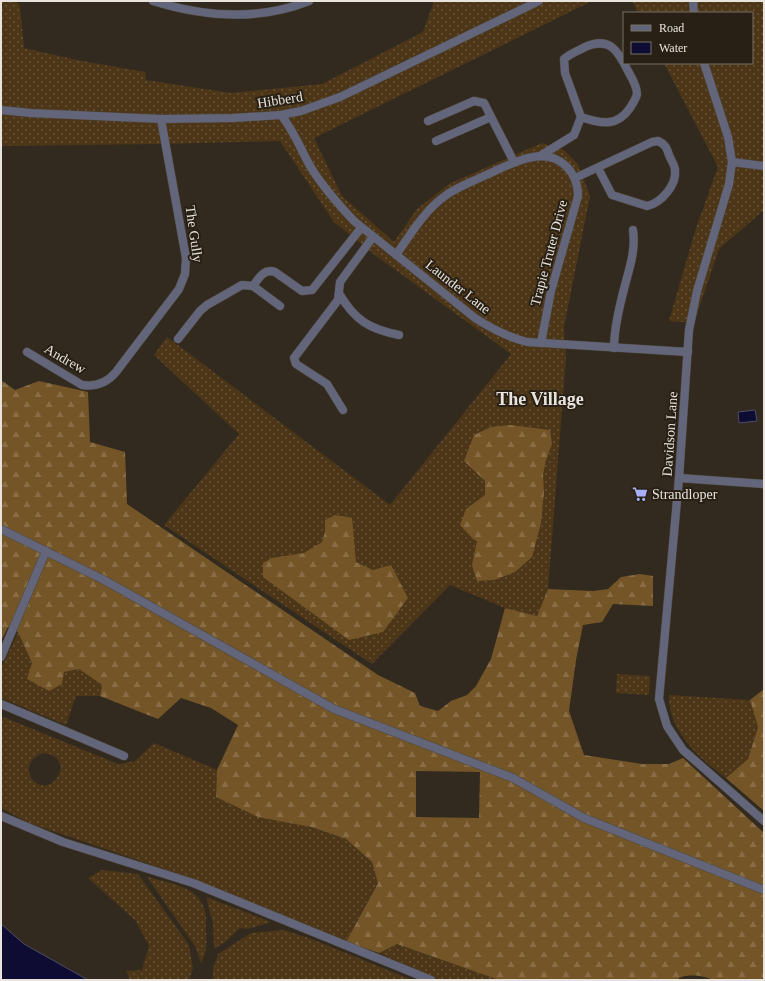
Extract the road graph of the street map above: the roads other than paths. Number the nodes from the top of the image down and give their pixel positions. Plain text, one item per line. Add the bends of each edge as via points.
1 (153, 1) edge
2 (309, 1) edge
3 (539, 1) edge
4 (693, 1) edge
5 (694, 12) edge
6 (623, 64) edge
7 (623, 64) edge
8 (704, 64) edge
9 (1, 110) edge
10 (281, 115) junction
11 (581, 116) junction
12 (491, 117) junction
13 (161, 119) junction
14 (428, 121) dead end
15 (436, 141) dead end
16 (540, 156) junction
17 (514, 162) junction
18 (732, 162) junction
19 (764, 166) edge
20 (598, 168) junction
21 (574, 178) junction
22 (361, 228) junction
23 (633, 230) dead end
24 (373, 237) junction
25 (396, 255) junction
26 (253, 286) junction
27 (340, 295) junction
28 (280, 306) dead end
29 (399, 335) dead end
30 (178, 339) dead end
31 (541, 343) junction
32 (614, 348) junction
33 (27, 352) dead end
34 (688, 352) junction
35 (90, 386) joint
36 (343, 410) dead end
37 (679, 478) junction
38 (764, 484) edge
39 (1, 529) edge
40 (46, 551) junction
41 (1, 657) edge
42 (1, 704) edge
43 (124, 756) dead end
44 (1, 816) edge
45 (764, 821) edge
46 (764, 890) edge
47 (431, 980) edge

1 - 2 street via 217,15 235,16 288,8
3 - 10 street, Hibberd via 340,97 313,108
4 - 5 street
6 - 11 street via 615,49 598,42 564,59 565,74
7 - 11 street via 636,88 635,101 629,110 618,120 604,122
8 - 18 street, Davidson Lane via 728,137
9 - 13 street, Hibberd via 31,114
10 - 13 street, Hibberd
10 - 22 street, Launder Lane via 292,128 310,166 323,185
11 - 16 street via 574,135
12 - 14 street via 484,103 474,101
12 - 15 street
12 - 17 street
13 - 35 street, The Gully via 186,254 185,274 178,289 111,378
16 - 17 street, Trapie Truter Drive
16 - 21 street, Trapie Truter Drive via 564,164
17 - 25 street, Trapie Truter Drive via 444,196 430,210
18 - 19 street
18 - 34 street, Davidson Lane via 729,184 694,304
20 - 20 street via 658,141 665,145 675,170 669,190 652,205 647,206 612,195
20 - 21 street
21 - 31 street, Trapie Truter Drive via 578,187 576,206 551,291
22 - 24 street, Launder Lane
22 - 26 street via 312,290 302,291 270,270
23 - 32 street via 632,258 623,290
24 - 25 street, Launder Lane
24 - 27 street via 340,282
25 - 31 street, Launder Lane via 483,323 512,338
26 - 28 street
26 - 30 street via 242,285 208,305 200,311
27 - 29 street via 356,317 388,333
27 - 36 street via 294,358 296,364 327,384
31 - 32 street, Launder Lane
32 - 34 street, Launder Lane
33 - 35 street, Andrew via 75,382
34 - 37 street, Davidson Lane
37 - 38 street
37 - 45 street, Davidson Lane via 659,699 661,708 667,726 683,750
39 - 40 street
40 - 41 street
40 - 46 street via 192,628 334,709 513,778 584,818
42 - 43 street
44 - 47 street via 63,842 193,883

